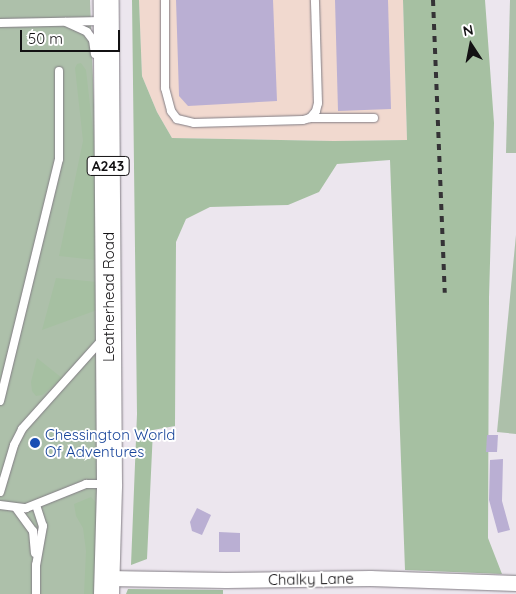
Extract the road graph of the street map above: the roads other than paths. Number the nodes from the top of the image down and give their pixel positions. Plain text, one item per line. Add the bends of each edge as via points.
1 (165, 0) edge
2 (315, 0) edge
3 (106, 11) edge
4 (66, 22) junction
5 (0, 24) edge
6 (96, 66) dead end
7 (59, 71) dead end
8 (98, 102) dead end
9 (310, 118) junction
10 (374, 118) dead end
11 (108, 150) junction
12 (109, 333) junction
13 (0, 401) edge
14 (109, 484) junction
15 (0, 492) edge
16 (0, 505) edge
17 (36, 505) junction
18 (16, 508) junction
19 (36, 565) junction
20 (516, 583) edge
21 (106, 586) edge
22 (36, 594) edge

1 - 9 lane via 165,88 171,111 177,119 194,123
2 - 9 lane via 318,103
3 - 4 lane
3 - 11 highway, Leatherhead Road / A243
4 - 5 lane
4 - 6 lane via 87,32 93,40
7 - 13 lane via 59,159
8 - 11 lane
9 - 10 lane
11 - 12 highway, Leatherhead Road / A243
12 - 14 highway, Leatherhead Road / A243
12 - 15 lane via 22,429
14 - 17 lane via 86,484
14 - 21 highway, Leatherhead Road / A243
16 - 18 lane
17 - 18 lane
17 - 19 lane via 42,526
18 - 19 lane via 33,531
19 - 22 lane
20 - 21 street, Chalky Lane via 370,578

